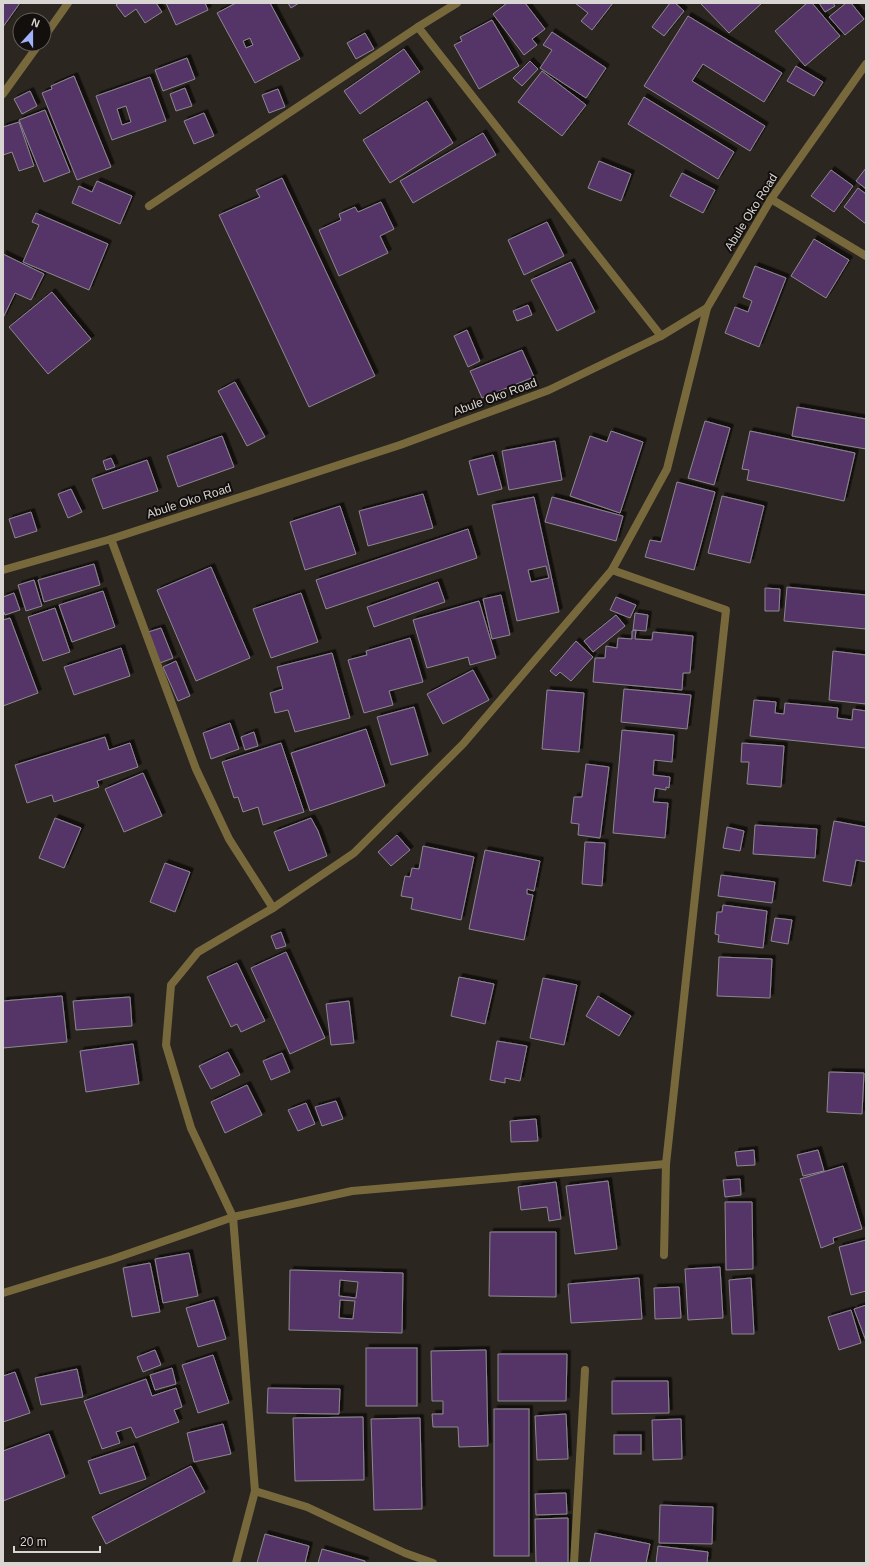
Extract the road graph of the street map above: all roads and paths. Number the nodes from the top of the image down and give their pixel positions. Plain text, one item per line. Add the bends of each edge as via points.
1 (68, 3) edge
2 (457, 3) edge
3 (52, 26) edge
4 (418, 27) junction
5 (33, 52) edge
6 (866, 64) edge
7 (3, 94) edge
8 (771, 199) junction
9 (149, 206) dead end
10 (866, 256) edge
11 (707, 308) junction
12 (661, 336) junction
13 (110, 539) junction
14 (3, 570) edge
15 (612, 570) junction
16 (273, 908) junction
17 (666, 1164) junction
18 (233, 1217) junction
19 (664, 1255) dead end
20 (3, 1293) edge
21 (585, 1370) dead end
22 (255, 1491) junction
23 (236, 1563) edge
24 (433, 1563) edge
25 (574, 1563) edge

1 - 3 street
2 - 4 street
4 - 9 street
4 - 12 street
5 - 7 street
6 - 8 street, Abule Oko Road
8 - 10 street
8 - 11 street, Abule Oko Road
11 - 12 street, Abule Oko Road
11 - 15 street via 667,469
12 - 13 street, Abule Oko Road via 549,390 407,442
13 - 14 street, Abule Oko Road
13 - 16 street via 196,769 229,839
15 - 16 street via 463,744 354,853
15 - 17 street via 726,610
16 - 18 street via 198,952 171,985 166,1045 191,1128
17 - 18 street via 352,1191
17 - 19 street
18 - 20 street via 113,1259
18 - 22 street
21 - 25 street
22 - 23 street
22 - 24 street via 307,1507 405,1553

